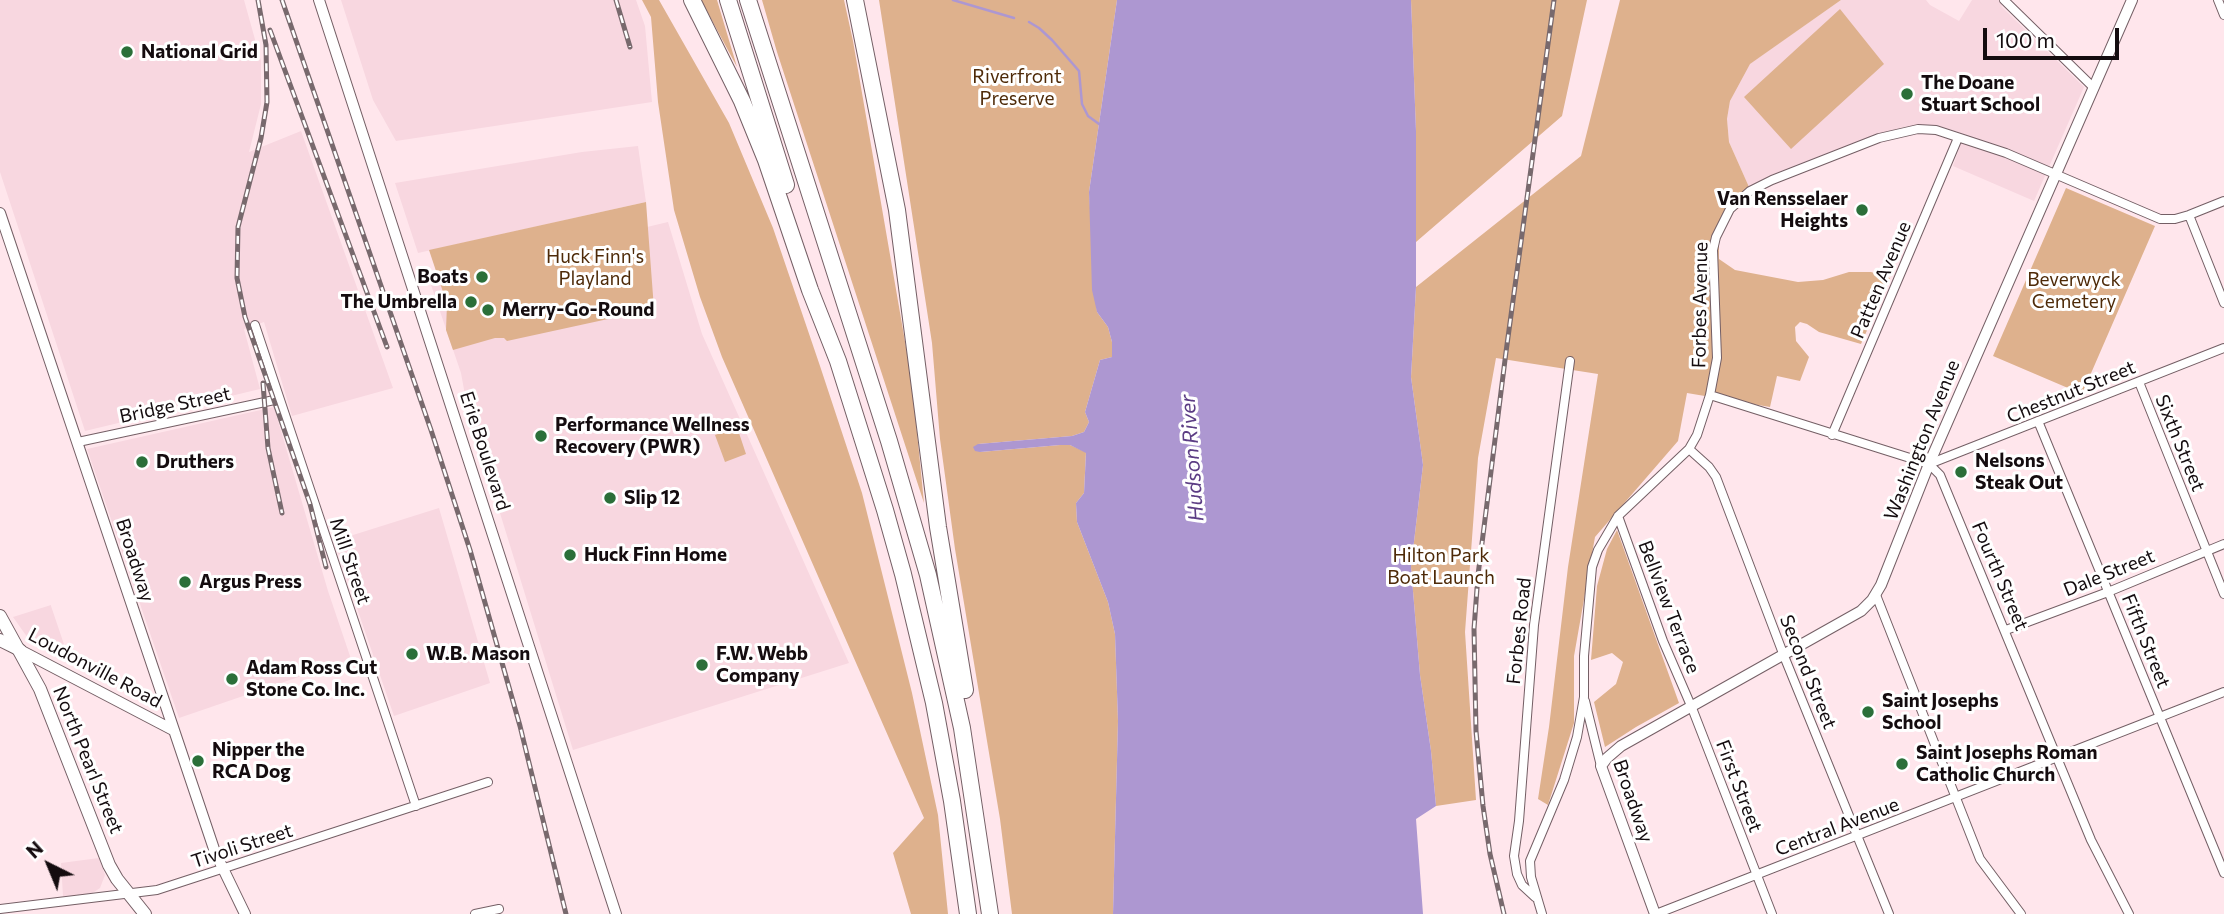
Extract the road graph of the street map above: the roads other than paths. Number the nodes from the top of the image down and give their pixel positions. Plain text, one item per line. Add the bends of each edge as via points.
1 (319, 0) edge
2 (687, 0) edge
3 (692, 0) edge
4 (728, 0) edge
5 (748, 0) edge
6 (855, 0) edge
7 (2004, 0) edge
8 (2133, 0) edge
9 (2220, 1) edge
10 (2224, 16) edge
11 (705, 25) junction
12 (2094, 88) junction
13 (1958, 138) junction
14 (2056, 173) junction
15 (2224, 201) edge
16 (0, 213) edge
17 (2189, 215) junction
18 (2224, 303) edge
19 (256, 325) dead end
20 (2224, 348) edge
21 (838, 361) junction
22 (1570, 361) dead end
23 (2138, 382) junction
24 (1710, 395) junction
25 (279, 399) junction
26 (2038, 421) junction
27 (1832, 435) junction
28 (78, 442) junction
29 (1689, 449) junction
30 (1929, 464) junction
31 (1618, 516) junction
32 (2224, 544) edge
33 (2207, 551) junction
34 (2108, 592) junction
35 (2224, 594) edge
36 (1876, 595) junction
37 (0, 616) edge
38 (2006, 630) junction
39 (0, 640) edge
40 (20, 650) junction
41 (1784, 656) junction
42 (2224, 691) edge
43 (1584, 697) junction
44 (1692, 708) junction
45 (2160, 717) junction
46 (173, 730) junction
47 (2058, 758) junction
48 (1601, 766) junction
49 (488, 782) dead end
50 (1958, 798) junction
51 (416, 806) junction
52 (1858, 836) junction
53 (221, 868) junction
54 (963, 870) junction
55 (2224, 873) edge
56 (1757, 875) junction
57 (129, 893) junction
58 (1535, 897) junction
59 (0, 909) edge
60 (499, 909) dead end
61 (145, 914) edge
62 (245, 914) edge
63 (475, 914) edge
64 (616, 914) edge
65 (962, 914) edge
66 (968, 914) edge
67 (990, 914) edge
68 (999, 914) edge
69 (1542, 914) edge
70 (1656, 914) edge
71 (1772, 914) edge
72 (1889, 914) edge
73 (2021, 914) edge
74 (2129, 914) edge

1 - 64 street, Erie Boulevard
2 - 11 highway
3 - 11 highway
4 - 21 highway via 819,285
5 - 67 highway via 928,575 962,728
6 - 68 highway via 897,210 940,539
7 - 12 street
8 - 12 street, Washington Avenue
9 - 10 street
11 - 21 highway via 754,129
12 - 14 street, Washington Avenue
13 - 14 street, Forbes Avenue
13 - 24 street, Forbes Avenue via 1936,130 1904,131 1772,180 1736,203 1724,218 1713,250 1717,358
13 - 27 street, Patten Avenue
14 - 17 street, Forbes Avenue via 2147,215 2175,219
14 - 30 street, Washington Avenue
15 - 17 street, Forbes Avenue
16 - 28 street, Broadway
17 - 18 street
19 - 25 street, Mill Street
20 - 23 street, Chestnut Street
21 - 54 highway via 911,605 940,734
22 - 58 street, Forbes Road via 1534,625 1514,856 1522,885
23 - 26 street, Chestnut Street
23 - 33 street, Sixth Street
24 - 27 street
24 - 29 street, Forbes Avenue
25 - 28 street, Bridge Street
25 - 51 street, Mill Street
26 - 30 street, Chestnut Street
26 - 34 street, Fifth Street
27 - 30 street
28 - 46 street, Broadway
29 - 31 street, Forbes Avenue
29 - 41 street, Second Street via 1716,477
30 - 36 street, Washington Avenue
30 - 38 street, Fourth Street via 1943,480
31 - 43 street, Forbes Avenue via 1592,567
31 - 44 street, Bellview Terrace
32 - 33 street, Dale Street
33 - 34 street, Dale Street
33 - 35 street, Sixth Street
34 - 38 street, Dale Street
34 - 45 street, Fifth Street
36 - 41 street, Washington Avenue via 1861,611
36 - 50 street
37 - 40 main road, North Pearl Street
38 - 47 street, Fourth Street
39 - 40 main road, Loudonville Road
40 - 46 street, Loudonville Road
40 - 57 main road, North Pearl Street via 109,864
41 - 44 street, Washington Avenue
41 - 52 street, Second Street
42 - 45 street, Central Avenue
43 - 48 street, Broadway
43 - 58 street, Forbes Avenue via 1564,780 1530,861
44 - 48 street, Washington Avenue via 1621,746
44 - 56 street, First Street
45 - 47 street, Central Avenue
45 - 55 street, Fifth Street
46 - 53 street, Broadway
47 - 50 street, Central Avenue
47 - 74 street, Fourth Street via 2091,839
48 - 70 street, Broadway
49 - 51 street, Tivoli Street
50 - 52 street, Central Avenue
50 - 73 street via 1980,859
51 - 53 street, Tivoli Street
52 - 56 street, Central Avenue
52 - 72 street, Second Street
53 - 57 street, Tivoli Street via 157,890
53 - 62 street, Broadway
54 - 65 highway
54 - 66 highway
56 - 70 street, Central Avenue
56 - 71 street, First Street
57 - 59 street, Tivoli Street
57 - 61 main road, North Pearl Street
58 - 69 street, Forbes Avenue
60 - 63 street

